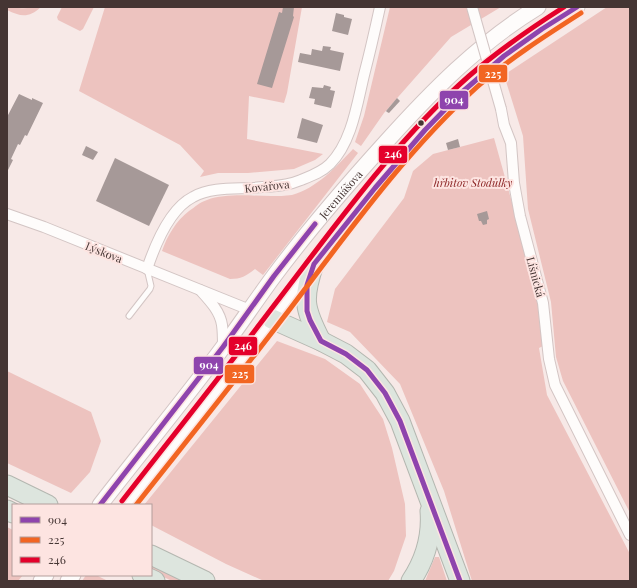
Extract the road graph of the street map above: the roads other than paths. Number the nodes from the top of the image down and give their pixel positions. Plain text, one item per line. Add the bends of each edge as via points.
1 (380, 7) edge
2 (472, 7) edge
3 (538, 7) edge
4 (577, 7) edge
5 (7, 214) edge
6 (314, 264) junction
7 (147, 269) junction
8 (200, 290) junction
9 (250, 310) junction
10 (128, 316) dead end
11 (272, 320) junction
12 (321, 341) junction
13 (223, 347) junction
14 (7, 485) edge
15 (427, 491) junction
16 (46, 504) edge
17 (101, 504) edge
18 (128, 504) edge
19 (630, 535) edge
20 (152, 555) edge
21 (144, 576) edge
22 (155, 581) edge
23 (205, 581) edge
24 (411, 581) edge
25 (460, 581) edge

1 - 7 street, Kovářova via 354,117 345,141 329,165 308,178 285,185 220,190 194,196 185,202 168,224 153,251
2 - 19 street, Líšnická, bridge via 511,143 520,216 543,304 549,359 555,384
3 - 9 main road, Jeremiášova via 468,59 410,115 310,230
4 - 6 main road, Jeremiášova via 504,56 460,93 389,171
5 - 7 street, Lýskova
6 - 11 main road, Jeremiášova
6 - 12 highway via 307,285 306,305 310,320
7 - 8 street, Lýskova
7 - 10 lane via 150,289
8 - 9 street, Lýskova
8 - 13 street, Lýskova via 219,316
9 - 11 main road
9 - 13 main road, Jeremiášova
11 - 12 highway
11 - 18 main road, Jeremiášova
12 - 15 highway via 346,354 367,370 386,393 400,421
13 - 17 main road, Jeremiášova
14 - 16 highway
15 - 24 highway via 430,516 428,540 421,563
15 - 25 highway
20 - 23 highway
21 - 22 highway

